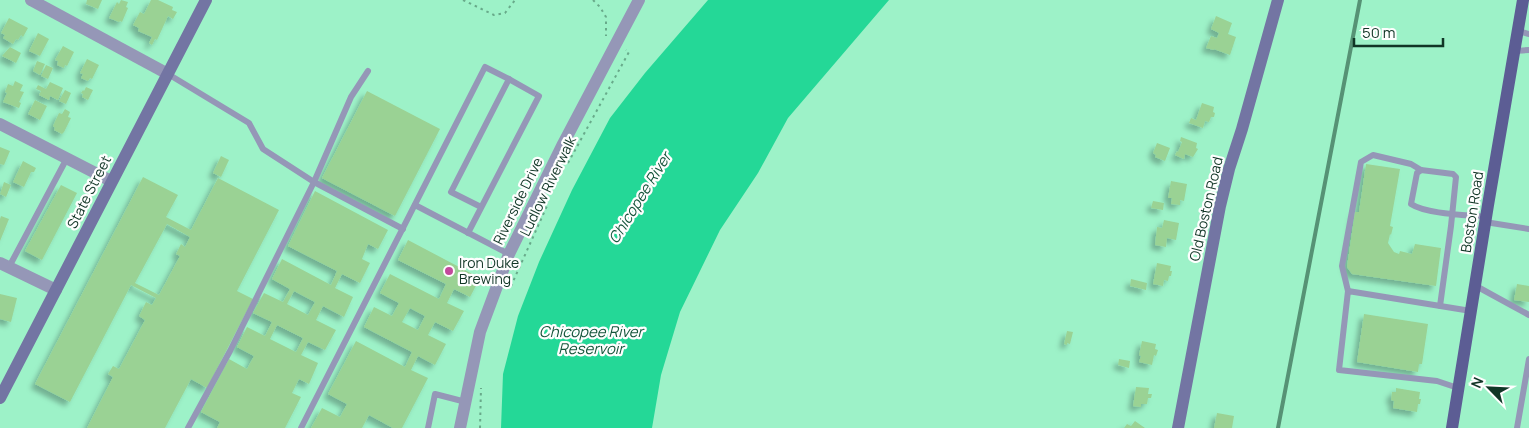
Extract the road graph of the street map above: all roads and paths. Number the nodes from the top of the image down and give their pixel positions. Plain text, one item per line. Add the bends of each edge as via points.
1 (30, 0) edge
2 (206, 0) edge
3 (465, 0) edge
4 (514, 0) edge
5 (593, 0) edge
6 (639, 0) edge
7 (1278, 0) edge
8 (1523, 0) edge
9 (1523, 32) edge
10 (611, 39) dead end
11 (623, 48) dead end
12 (1529, 50) edge
13 (1515, 51) junction
14 (368, 71) dead end
15 (168, 74) junction
16 (509, 79) junction
17 (0, 124) edge
18 (67, 158) junction
19 (566, 168) dead end
20 (1421, 170) junction
21 (111, 181) junction
22 (314, 182) junction
23 (550, 201) dead end
24 (415, 205) junction
25 (481, 208) junction
26 (1452, 213) junction
27 (1486, 219) junction
28 (403, 229) junction
29 (1529, 229) edge
30 (468, 233) junction
31 (508, 254) junction
32 (5, 265) edge
33 (1476, 286) junction
34 (56, 290) junction
35 (1348, 291) junction
36 (508, 292) dead end
37 (1440, 306) junction
38 (1471, 311) junction
39 (1529, 315) edge
40 (1529, 359) edge
41 (482, 385) dead end
42 (1458, 388) junction
43 (0, 398) edge
44 (466, 402) junction
45 (188, 428) edge
46 (301, 428) edge
47 (428, 428) edge
48 (460, 428) edge
49 (480, 428) edge
50 (1178, 428) edge
51 (1452, 428) edge
52 (1517, 428) edge

1 - 15 street
2 - 15 street, State Street
3 - 4 path via 494,15 505,13
5 - 10 path via 606,17 605,35
6 - 31 street, Riverside Drive
7 - 50 street, Old Boston Road via 1220,206
8 - 9 main road, Boston Road
9 - 13 main road, Boston Road
11 - 19 path, Ludlow Riverwalk via 629,52
12 - 13 lane
13 - 27 main road, Boston Road
14 - 22 lane via 351,97
15 - 21 street, State Street
15 - 22 lane via 249,123 263,149
16 - 24 lane via 485,67
16 - 25 lane via 539,96
16 - 25 lane via 451,192
17 - 18 street
18 - 21 street
18 - 32 lane
20 - 26 lane via 1456,177
20 - 26 lane via 1417,173 1411,204
20 - 35 lane via 1411,164 1373,156 1361,162 1342,266
21 - 34 street, State Street
22 - 28 lane
22 - 45 lane
23 - 36 path, Ludlow Riverwalk
24 - 28 lane
24 - 30 lane
25 - 30 lane
26 - 27 lane
26 - 37 lane
27 - 29 lane
27 - 33 main road, Boston Road
28 - 46 lane
30 - 31 lane
31 - 44 street, Riverside Drive via 480,332
32 - 34 street
33 - 38 main road, Boston Road
33 - 39 lane
34 - 43 street, State Street
35 - 37 lane
35 - 42 lane via 1339,370 1437,381
37 - 38 lane
38 - 42 main road, Boston Road
40 - 52 lane
41 - 49 path
42 - 51 main road, Boston Road
44 - 47 lane via 434,394
44 - 48 street, Riverside Drive

